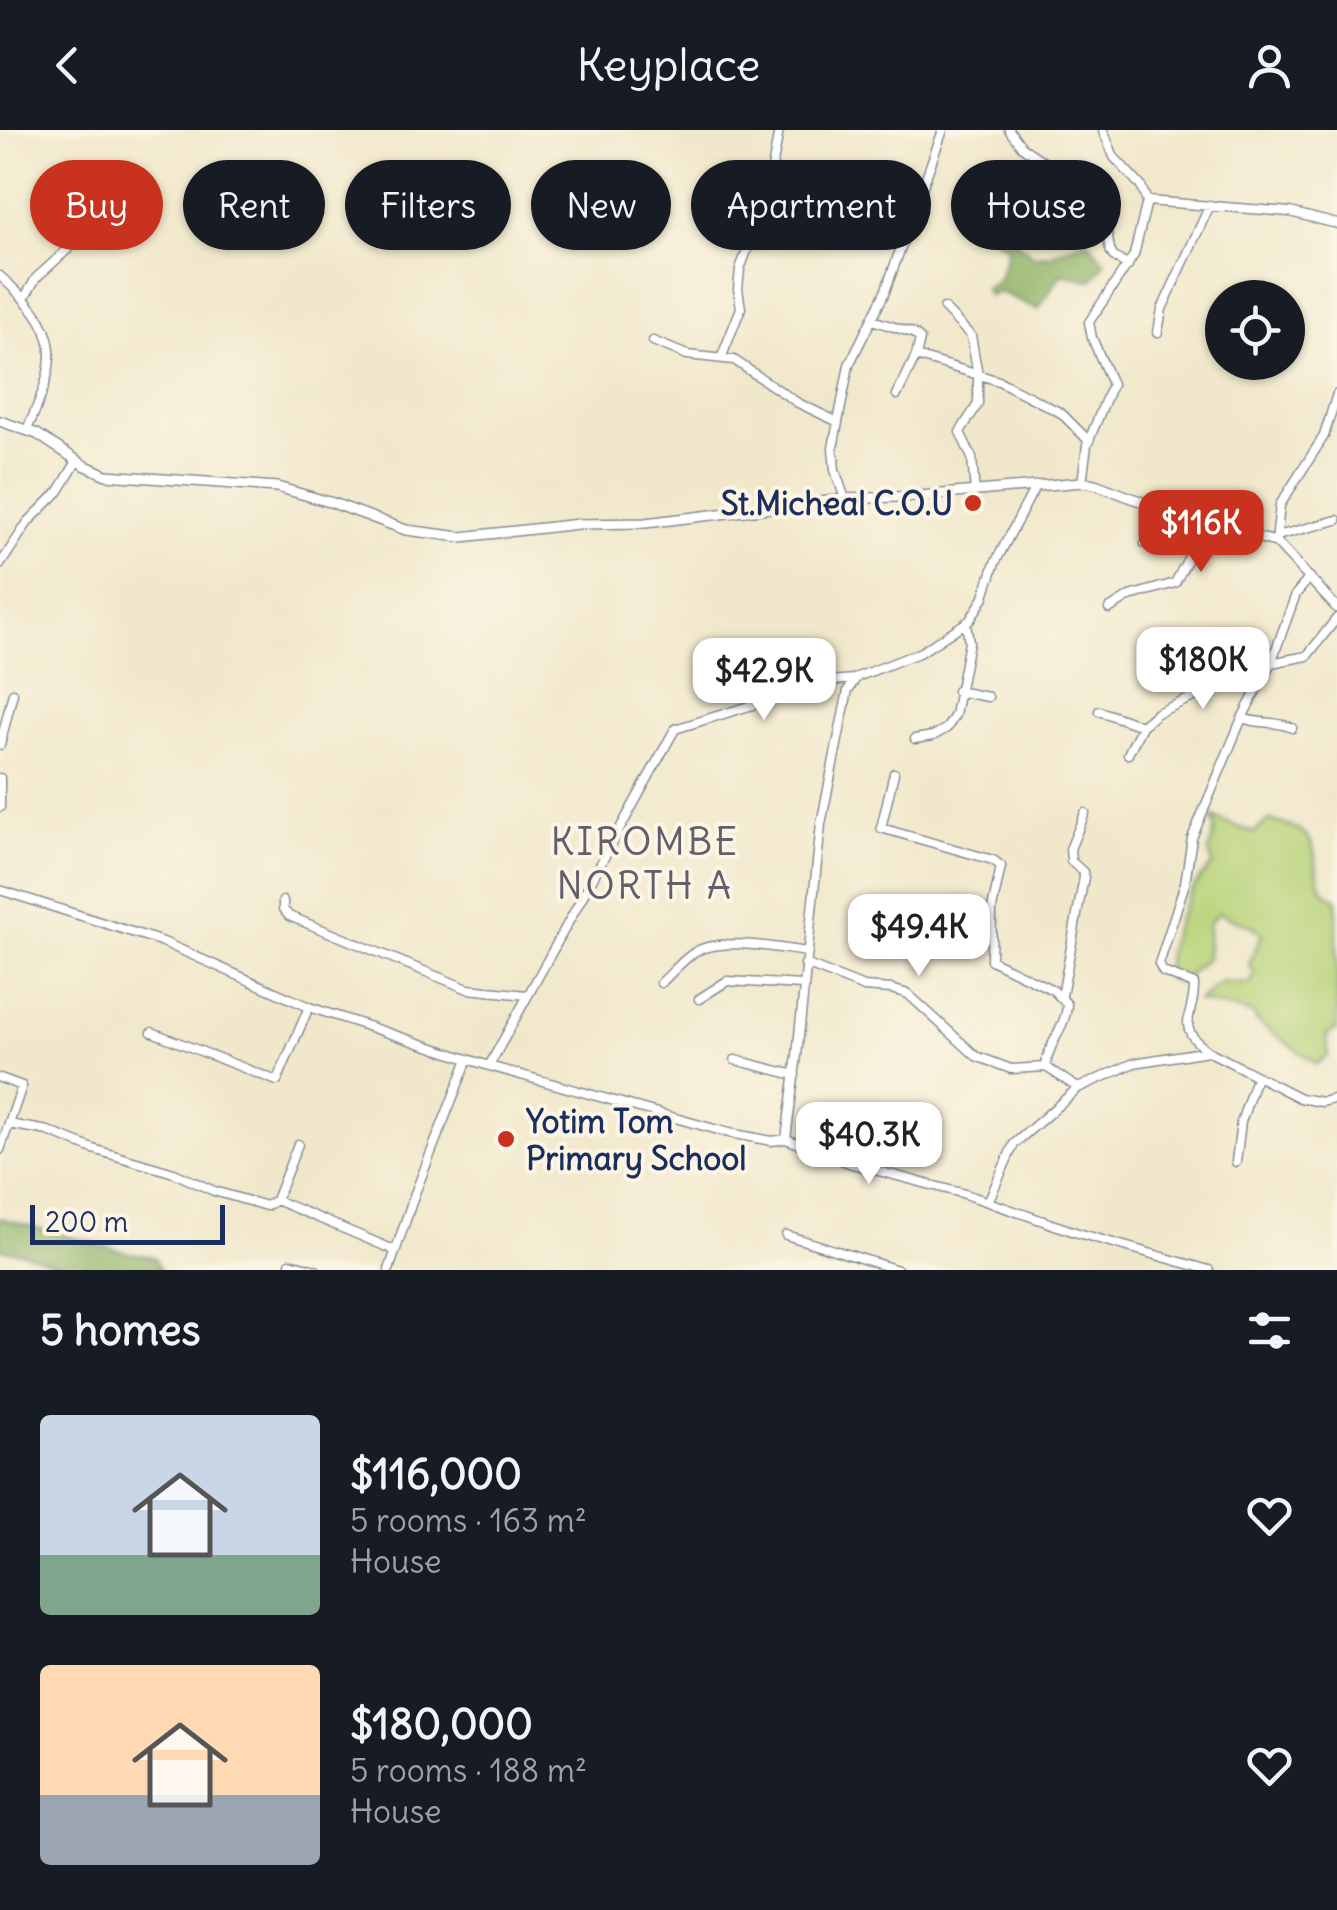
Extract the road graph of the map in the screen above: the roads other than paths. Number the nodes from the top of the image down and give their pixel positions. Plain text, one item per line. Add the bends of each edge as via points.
1 (779, 130) edge
2 (943, 130) edge
3 (1010, 130) edge
4 (1103, 130) edge
5 (1147, 202) junction
6 (1210, 206) junction
7 (1337, 224) edge
8 (67, 250) edge
9 (1128, 266) junction
10 (0, 276) edge
11 (25, 297) junction
12 (944, 308) dead end
13 (872, 320) junction
14 (1158, 332) dead end
15 (653, 341) dead end
16 (722, 356) junction
17 (916, 356) junction
18 (978, 375) junction
19 (1337, 394) edge
20 (897, 395) dead end
21 (0, 421) edge
22 (836, 421) junction
23 (27, 430) junction
24 (1089, 441) junction
25 (76, 461) junction
26 (1082, 482) junction
27 (1035, 487) junction
28 (975, 492) junction
29 (845, 498) junction
30 (1170, 514) junction
31 (1337, 520) edge
32 (1195, 522) junction
33 (1276, 539) junction
34 (1145, 544) dead end
35 (0, 565) edge
36 (1310, 578) junction
37 (1337, 608) edge
38 (1109, 610) dead end
39 (1337, 618) edge
40 (966, 624) junction
41 (1271, 663) junction
42 (854, 679) junction
43 (957, 691) junction
44 (14, 693) dead end
45 (988, 697) dead end
46 (1100, 711) dead end
47 (1242, 718) junction
48 (1142, 726) junction
49 (1292, 728) dead end
50 (916, 739) dead end
51 (0, 744) edge
52 (1128, 754) dead end
53 (894, 773) dead end
54 (0, 778) edge
55 (0, 806) edge
56 (1085, 812) dead end
57 (0, 890) edge
58 (283, 900) dead end
59 (807, 952) junction
60 (805, 964) junction
61 (661, 982) dead end
62 (803, 985) junction
63 (527, 995) junction
64 (1062, 996) junction
65 (699, 1000) dead end
66 (309, 1007) junction
67 (152, 1032) dead end
68 (1208, 1050) junction
69 (468, 1059) junction
70 (735, 1060) dead end
71 (488, 1066) junction
72 (1046, 1067) junction
73 (794, 1074) junction
74 (0, 1078) edge
75 (1256, 1078) junction
76 (1078, 1088) junction
77 (1337, 1098) edge
78 (10, 1124) junction
79 (786, 1139) junction
80 (298, 1144) dead end
81 (0, 1150) edge
82 (1236, 1162) dead end
83 (276, 1200) junction
84 (988, 1202) junction
85 (786, 1235) dead end
86 (394, 1250) junction
87 (290, 1263) dead end
88 (316, 1270) edge
89 (389, 1270) edge
90 (898, 1270) edge
91 (1209, 1270) edge

1 - 16 street via 768,197 740,269 741,308
2 - 13 street
3 - 9 street via 1105,220 1113,256
4 - 5 street
5 - 6 street
5 - 9 street
6 - 7 street via 1290,212
6 - 14 street via 1162,309
8 - 11 street
9 - 24 street via 1090,322 1112,384
10 - 11 street
11 - 23 street via 46,326 52,354
12 - 18 street via 972,339
13 - 17 street via 918,337
13 - 22 street via 852,354
15 - 16 street via 687,355
16 - 22 street
17 - 18 street
17 - 20 street
18 - 24 street via 1061,413
18 - 28 street via 978,404 960,432 972,458
19 - 33 street via 1324,436 1280,505
21 - 23 street
22 - 29 street via 833,459
23 - 25 street
24 - 26 street
25 - 29 street via 126,478 277,487 406,530 462,537 645,524
25 - 35 street
26 - 27 street
26 - 30 street
27 - 28 street
27 - 40 street
28 - 29 street
30 - 32 street
30 - 34 street
31 - 33 street
32 - 33 street
32 - 38 street via 1192,551 1174,584 1130,596
33 - 36 street
36 - 37 street
36 - 41 street via 1296,594
39 - 41 street via 1307,656
40 - 42 street
40 - 43 street via 969,642
41 - 47 street
41 - 48 street via 1168,706
42 - 59 street via 842,706 824,800
42 - 63 street via 675,729
43 - 45 street
43 - 50 street via 947,728
44 - 51 street
46 - 48 street
47 - 49 street
47 - 68 street via 1192,838 1186,883 1160,964 1163,972 1194,984 1188,1029
48 - 52 street
53 - 64 street via 880,827 999,864 991,960
54 - 55 street
56 - 64 street via 1070,849 1084,877
57 - 66 street via 163,942
58 - 63 street via 289,916 468,990
59 - 60 street
59 - 61 street via 708,947
60 - 62 street
60 - 72 street via 864,987 908,994 987,1062 1021,1070
62 - 65 street via 726,981
62 - 73 street
63 - 71 street
64 - 72 street via 1067,1014
66 - 67 street via 277,1081
66 - 69 street
68 - 75 street
68 - 76 street via 1134,1063
69 - 71 street
69 - 86 street
70 - 73 street
71 - 79 street via 729,1133
72 - 76 street
73 - 79 street
74 - 78 street via 22,1086
75 - 77 street via 1300,1098
75 - 82 street
76 - 84 street via 1018,1140
78 - 81 street
78 - 83 street via 48,1131 242,1200 266,1206
79 - 84 street
80 - 83 street
83 - 86 street
84 - 91 street
85 - 90 street
86 - 89 street
87 - 88 street

